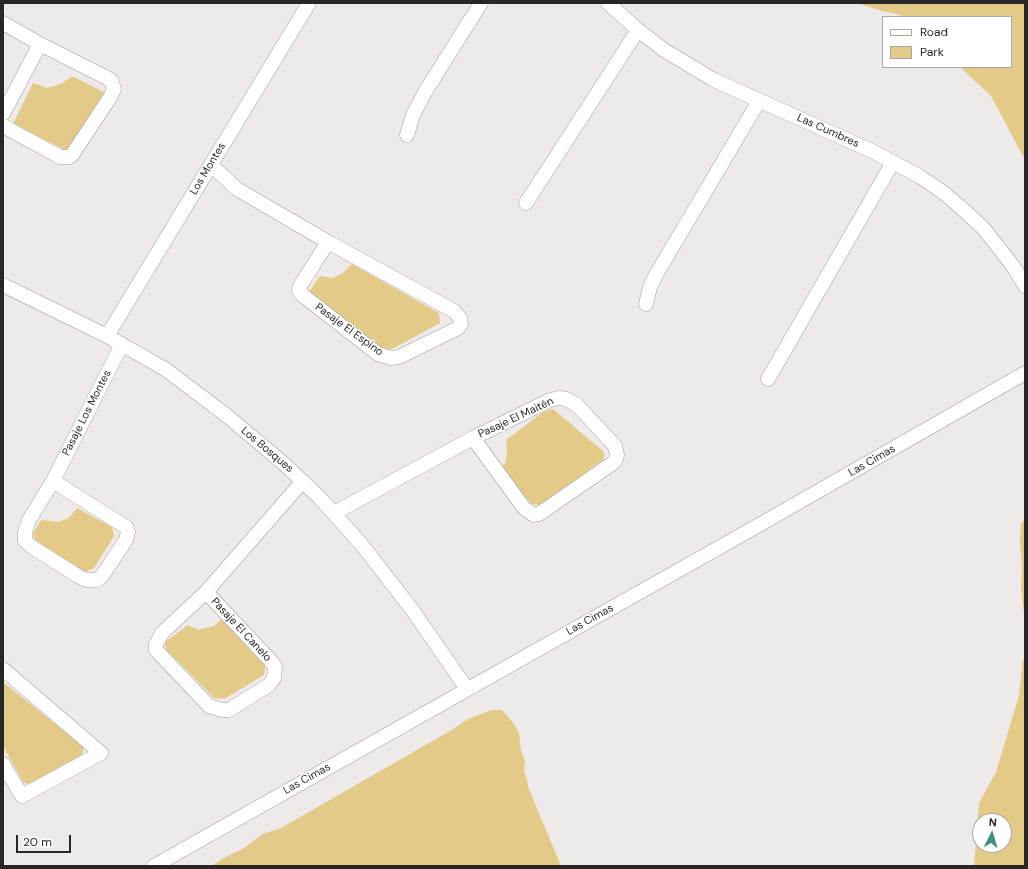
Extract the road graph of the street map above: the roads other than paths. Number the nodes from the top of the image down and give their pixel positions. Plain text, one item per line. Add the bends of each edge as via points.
1 (309, 3) edge
2 (482, 3) edge
3 (608, 3) edge
4 (3, 23) edge
5 (638, 30) junction
6 (40, 44) junction
7 (759, 101) junction
8 (3, 114) edge
9 (3, 126) edge
10 (406, 135) dead end
11 (893, 162) junction
12 (211, 165) junction
13 (526, 203) dead end
14 (328, 242) junction
15 (3, 285) edge
16 (1025, 286) edge
17 (646, 304) dead end
18 (107, 336) junction
19 (122, 344) junction
20 (1025, 373) edge
21 (768, 378) dead end
22 (473, 438) junction
23 (53, 481) junction
24 (303, 481) junction
25 (334, 513) junction
26 (206, 592) junction
27 (3, 669) edge
28 (467, 689) junction
29 (3, 764) edge
30 (154, 866) edge

1 - 12 street, Los Montes
2 - 10 street via 425,92
3 - 5 street, Las Cumbres
4 - 6 street
5 - 7 street, Las Cumbres via 692,68
5 - 13 street
6 - 8 street
6 - 9 street via 111,80 114,89 111,96 69,157 60,157
7 - 11 street, Las Cumbres
7 - 17 street via 657,273
11 - 16 street, Las Cumbres via 944,193 967,213 999,247
11 - 21 street
12 - 14 street, Pasaje El Espino via 237,190
12 - 18 street, Los Montes
14 - 14 street, Pasaje El Espino via 299,290 378,354 391,358 399,357 458,328 461,324 454,311
15 - 18 street, Los Bosques
18 - 19 street, Los Bosques
19 - 23 street, Pasaje Los Montes
19 - 24 street, Los Bosques via 188,386
20 - 28 street, Las Cimas
22 - 22 street, Pasaje El Maitén via 524,508 534,515 540,514 613,463 618,455 615,446 577,405 559,398
22 - 25 street, Pasaje El Maitén
23 - 23 street, Pasaje Los Montes via 29,520 25,532 26,541 78,576 86,580 97,580 126,540 126,527
24 - 25 street, Los Bosques
24 - 26 street, Pasaje El Canelo
25 - 28 street, Los Bosques via 389,578
26 - 26 street, Pasaje El Canelo via 272,661 274,667 274,678 269,685 229,710 209,706 156,650 156,644 162,634
27 - 29 street via 101,753 22,796
28 - 30 street, Las Cimas

